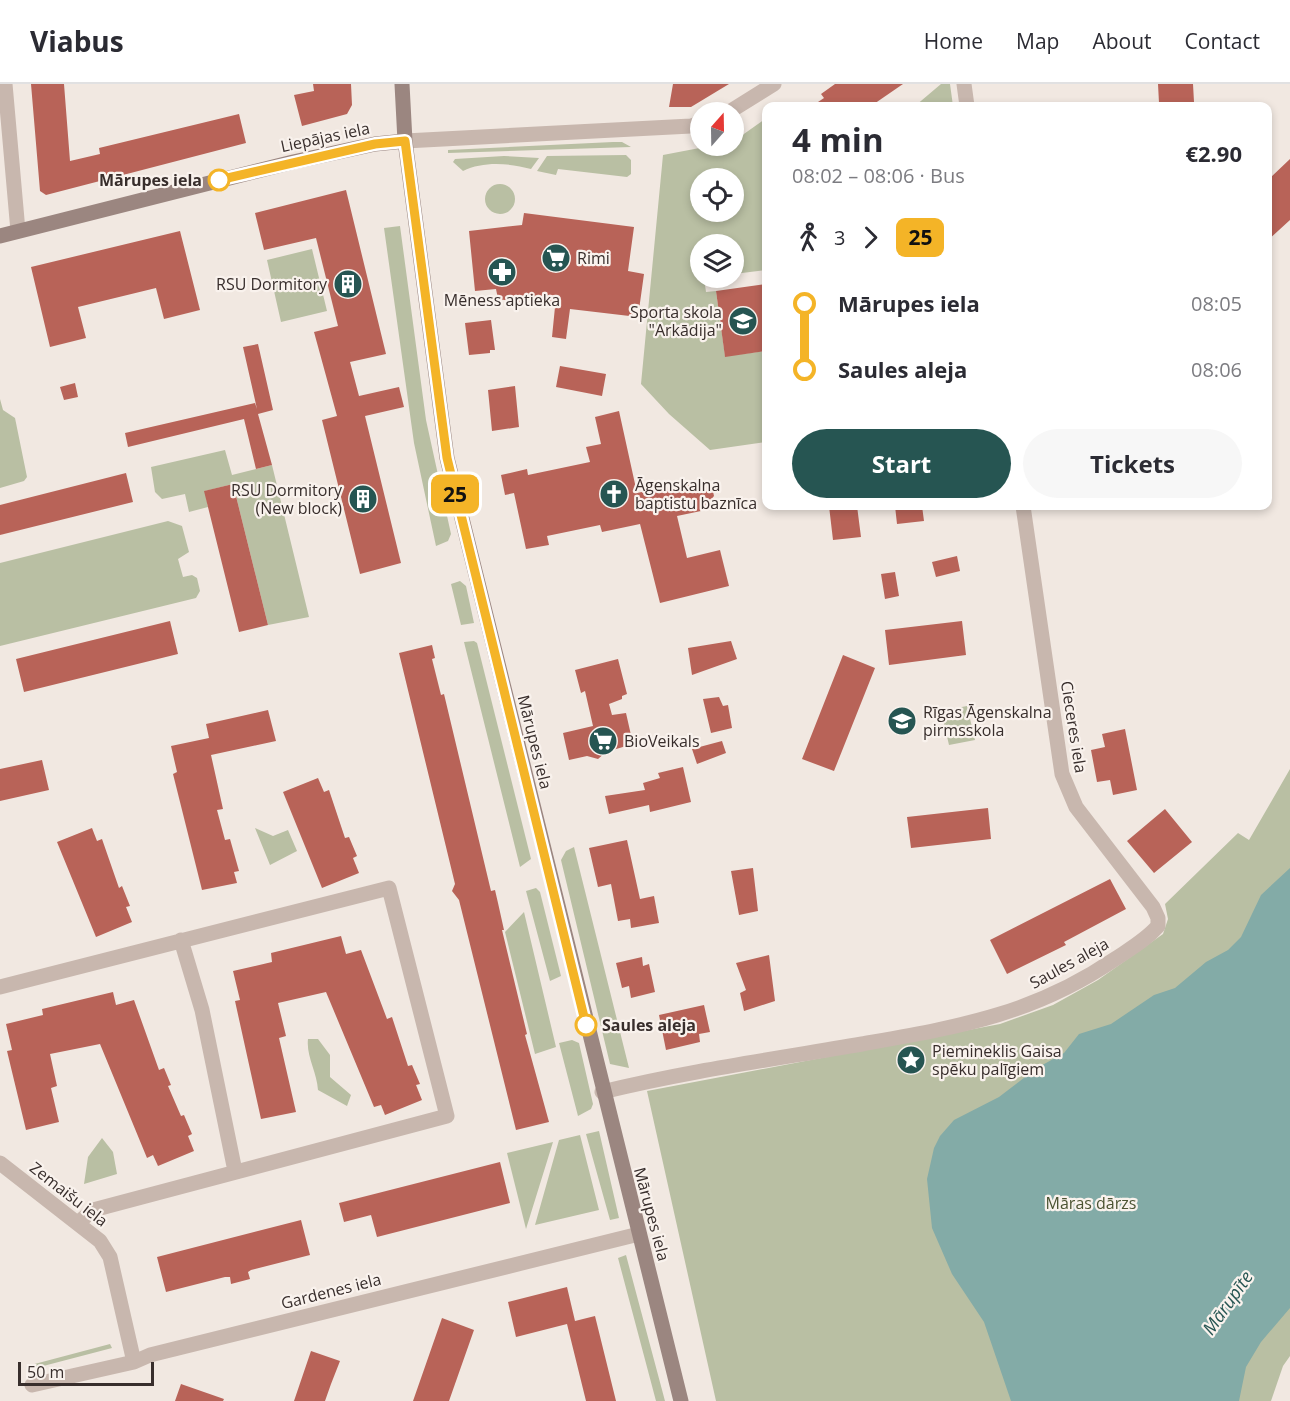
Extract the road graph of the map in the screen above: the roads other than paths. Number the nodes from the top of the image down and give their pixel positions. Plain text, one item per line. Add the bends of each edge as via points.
1 (5, 84) edge
2 (402, 84) edge
3 (774, 84) edge
4 (964, 84) edge
5 (966, 102) edge
6 (744, 103) edge
7 (690, 126) edge
8 (405, 141) junction
9 (18, 231) junction
10 (0, 236) edge
11 (1024, 510) edge
12 (1158, 926) joint
13 (181, 940) junction
14 (0, 987) edge
15 (602, 1092) junction
16 (0, 1163) edge
17 (235, 1171) junction
18 (79, 1222) junction
19 (639, 1233) junction
20 (134, 1362) junction
21 (32, 1385) dead end
22 (681, 1401) edge

1 - 9 street
2 - 8 street, Mārupes iela
3 - 6 street
4 - 5 street
7 - 8 street, Liepājas iela
8 - 9 street, Liepājas iela via 303,160
8 - 15 street, Mārupes iela via 447,458
9 - 10 street, Liepājas iela
11 - 12 street, Cieceres iela via 1066,790 1153,907
12 - 15 street, Saules aleja via 1098,971 1012,1012 944,1029
13 - 14 street
13 - 17 street via 202,1010
13 - 17 street via 389,888 447,1116
15 - 19 street, Mārupes iela
16 - 18 street, Zemaišu iela
17 - 18 street via 93,1210
18 - 20 street, Zemaišu iela via 100,1241 110,1257
19 - 20 street, Gardenes iela
19 - 22 street, Mārupes iela
20 - 21 street, Gardenes iela

